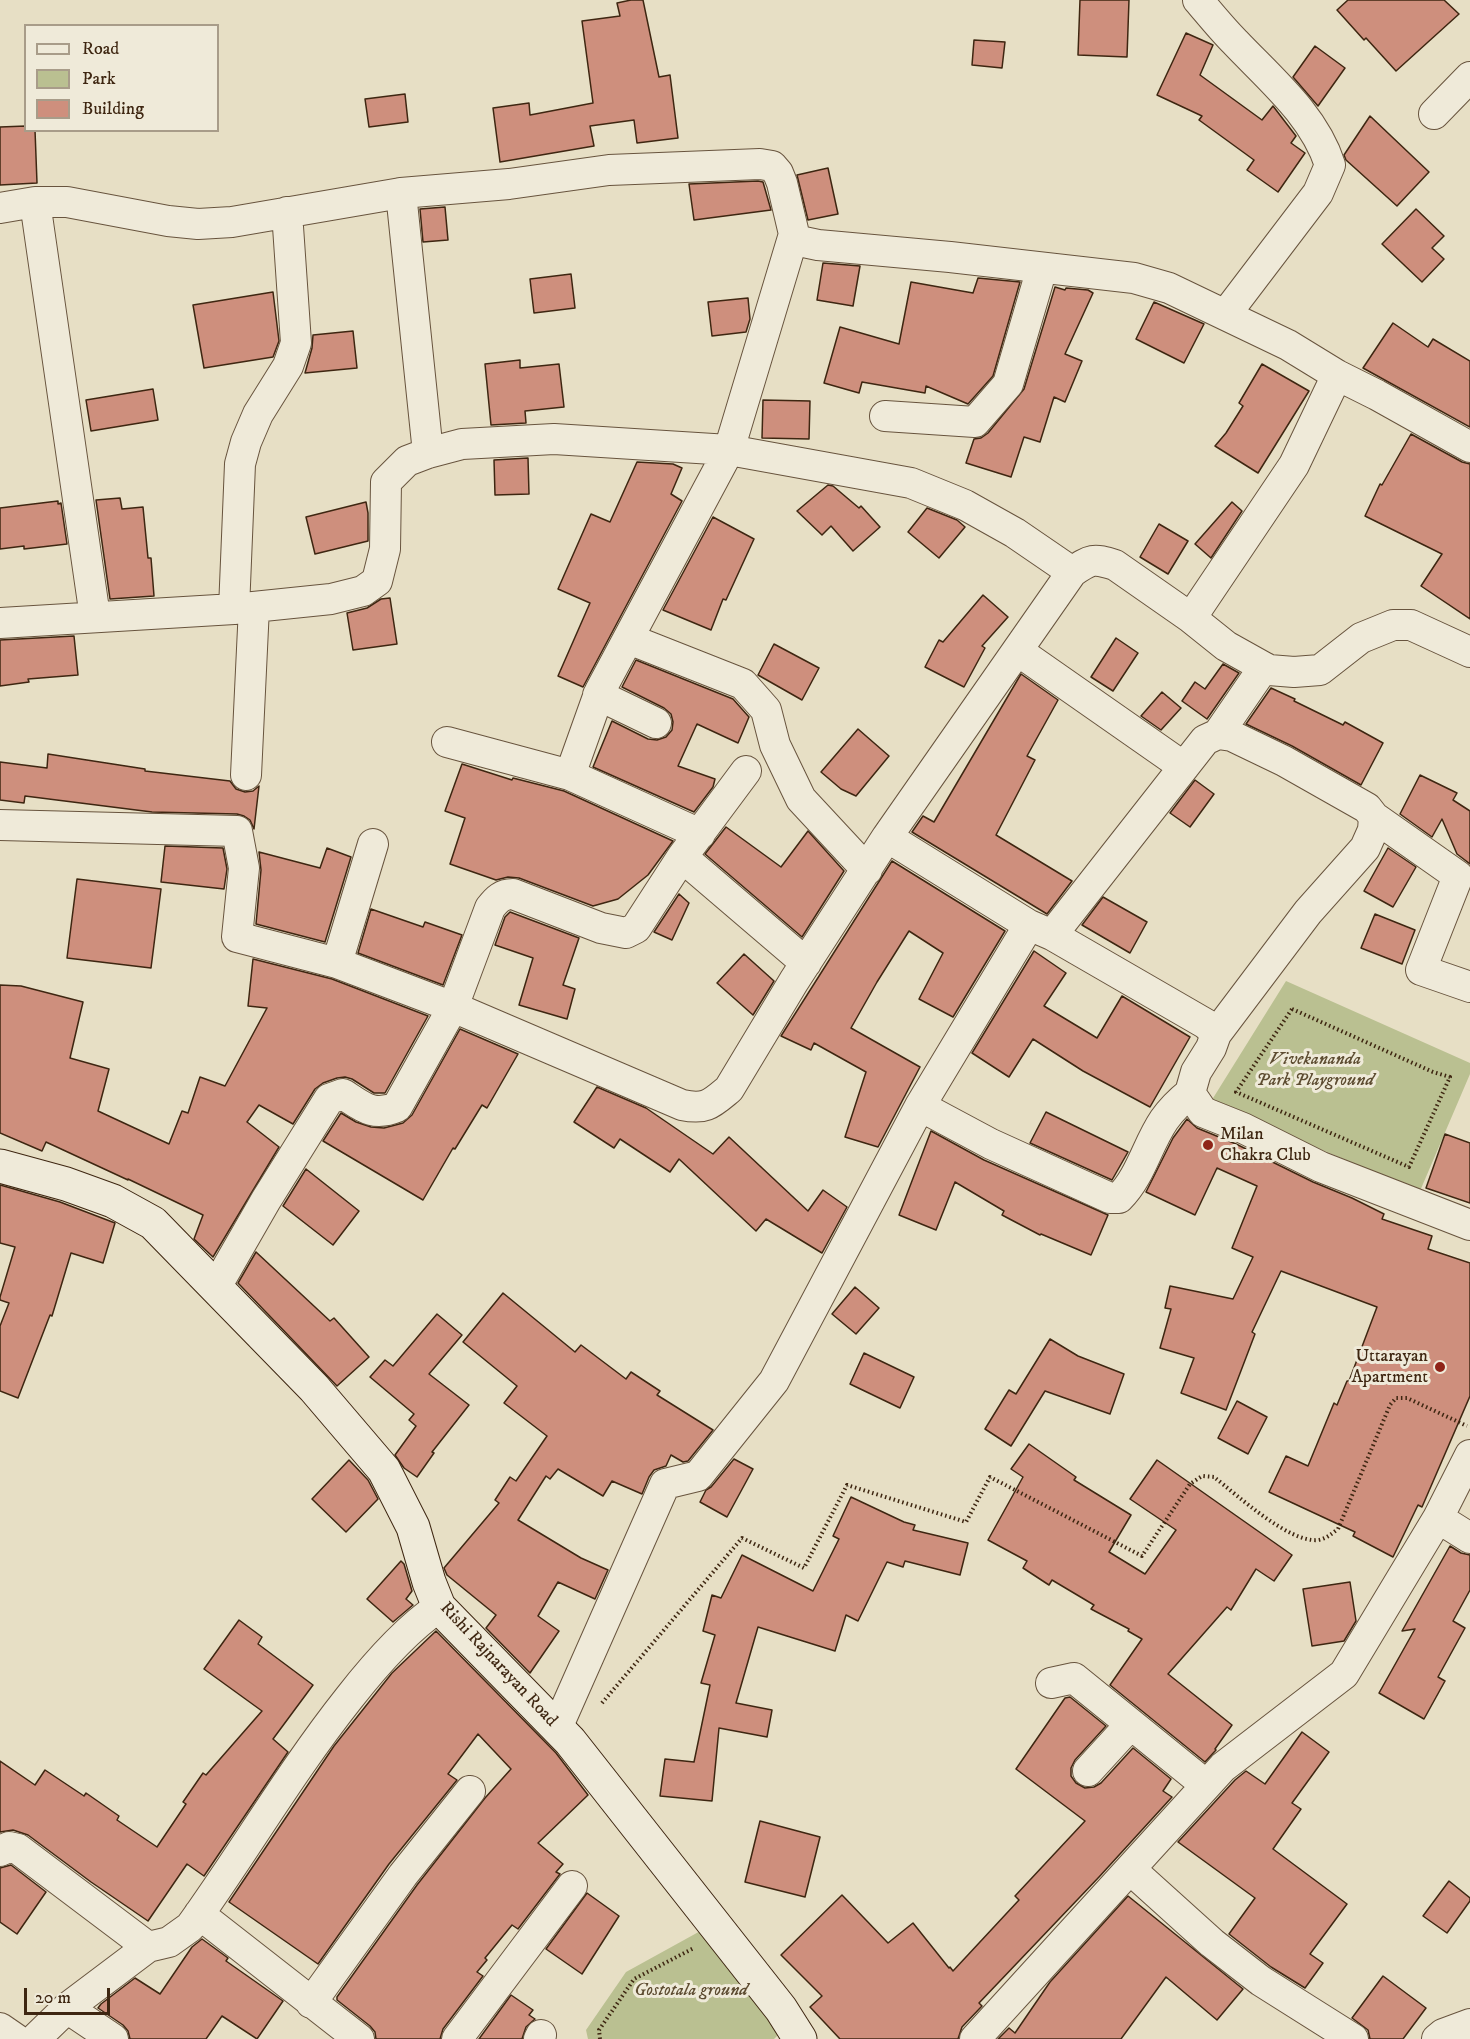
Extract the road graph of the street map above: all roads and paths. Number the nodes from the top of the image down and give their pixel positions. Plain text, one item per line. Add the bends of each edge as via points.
1 (1198, 0) edge
2 (1470, 77) edge
3 (1434, 114) dead end
4 (401, 193) junction
5 (35, 202) junction
6 (0, 208) edge
7 (287, 212) junction
8 (794, 234) junction
9 (1042, 268) junction
10 (1226, 314) junction
11 (1337, 375) junction
12 (885, 416) dead end
13 (1470, 447) edge
14 (729, 450) junction
15 (428, 453) junction
16 (1072, 572) junction
17 (244, 608) junction
18 (95, 617) junction
19 (1191, 618) junction
20 (0, 623) edge
21 (629, 639) junction
22 (1018, 651) junction
23 (1470, 652) edge
24 (1264, 667) junction
25 (598, 695) junction
26 (656, 723) dead end
27 (1218, 734) junction
28 (447, 742) dead end
29 (1184, 766) junction
30 (746, 771) dead end
31 (246, 775) dead end
32 (570, 775) junction
33 (1374, 817) junction
34 (0, 825) edge
35 (700, 834) junction
36 (887, 837) junction
37 (373, 844) dead end
38 (682, 857) junction
39 (867, 870) junction
40 (1040, 930) junction
41 (337, 963) junction
42 (806, 963) junction
43 (1470, 987) edge
44 (453, 1006) junction
45 (1216, 1034) junction
46 (1432, 1072) joint
47 (1190, 1093) junction
48 (920, 1106) junction
49 (0, 1166) edge
50 (1470, 1225) edge
51 (216, 1287) junction
52 (1470, 1428) edge
53 (1470, 1455) edge
54 (1438, 1518) junction
55 (1470, 1538) edge
56 (439, 1607) junction
57 (1051, 1683) dead end
58 (600, 1706) dead end
59 (1131, 1724) junction
60 (557, 1728) junction
61 (1088, 1772) dead end
62 (1206, 1785) junction
63 (470, 1791) dead end
64 (0, 1851) edge
65 (1130, 1869) junction
66 (572, 1886) dead end
67 (199, 1914) junction
68 (702, 1944) dead end
69 (148, 1947) junction
70 (311, 2002) junction
71 (67, 2008) junction
72 (1470, 2024) edge
73 (0, 2028) edge
74 (16, 2039) edge
75 (35, 2039) edge
76 (113, 2039) edge
77 (359, 2039) edge
78 (457, 2039) edge
79 (600, 2039) edge
80 (800, 2039) edge
81 (975, 2039) edge
82 (1353, 2039) edge
83 (1437, 2039) edge

1 - 10 street via 1294,103 1324,146 1330,165 1318,193
2 - 3 street
4 - 7 street
4 - 8 street via 609,170 760,164 772,166 778,173
4 - 15 street
5 - 6 street
5 - 7 street via 88,205 198,224
5 - 18 street
7 - 17 street via 296,343 288,366 258,414 240,464
8 - 9 street via 799,241 818,245
8 - 14 street
9 - 10 street via 1134,278 1169,288
9 - 12 street via 1008,384 975,422
10 - 11 street
11 - 13 street
11 - 19 street via 1294,465
14 - 15 street via 554,439 462,444
14 - 16 street via 910,483 965,505
14 - 21 street
15 - 17 street via 407,461 386,482 386,549 377,581 363,591 331,599
16 - 19 street via 1090,560 1114,565
16 - 22 street
17 - 18 street
17 - 31 street
18 - 20 street
19 - 24 street via 1226,646
21 - 25 street
21 - 39 street via 743,684 766,710 775,745 801,799
22 - 29 street
22 - 36 street
23 - 24 street via 1411,625 1393,625 1361,638 1320,670 1294,672
24 - 27 street
25 - 26 street
25 - 32 street
27 - 29 street via 1204,740
27 - 33 street via 1232,736 1284,761 1367,808
28 - 32 street
29 - 40 street
30 - 35 street
32 - 35 street
33 - 43 street via 1458,876 1421,970
33 - 45 street via 1365,848 1308,912
34 - 41 street via 237,831 244,868 237,937
35 - 38 street
36 - 39 street
36 - 40 street
37 - 41 street
38 - 42 street
38 - 44 street via 636,928 626,933 504,894 490,908
39 - 42 street
40 - 45 street via 1206,1024
40 - 48 street
41 - 44 street
42 - 44 street via 729,1089 714,1102 698,1108 682,1105
44 - 51 street via 397,1107 385,1112 368,1110 343,1094 329,1099
45 - 47 street via 1196,1071
46 - 46 path via 1292,1010 1236,1092 1409,1167 1450,1077
47 - 48 street via 1163,1121 1129,1188 1119,1198 1110,1198 991,1144
47 - 50 street via 1203,1112 1321,1167
48 - 60 street via 774,1382 698,1476 665,1484
49 - 51 main road, Rishi Rajnarayan Road via 113,1201 153,1223
51 - 56 main road, Rishi Rajnarayan Road via 314,1388 384,1470 413,1527
52 - 58 path via 1407,1398 1396,1398 1338,1529 1326,1538 1315,1540 1278,1527 1214,1478 1202,1476 1190,1484 1142,1556 990,1477 966,1522 847,1485 804,1569 742,1538
53 - 54 street
54 - 55 street
54 - 62 street via 1344,1674 1223,1767
56 - 60 main road, Rishi Rajnarayan Road
56 - 67 street via 374,1667 335,1716
57 - 59 street via 1074,1678
59 - 61 street
59 - 62 street
60 - 80 main road, Rishi Rajnarayan Road via 781,2009
62 - 65 street
63 - 70 street
64 - 69 street via 18,1849
65 - 81 street
65 - 82 street via 1212,1943 1269,1986
66 - 78 street
67 - 69 street via 180,1935
67 - 70 street
68 - 79 path via 634,1979 598,2030
69 - 71 street
70 - 77 street
71 - 75 street
71 - 76 street
72 - 83 street
73 - 74 street

